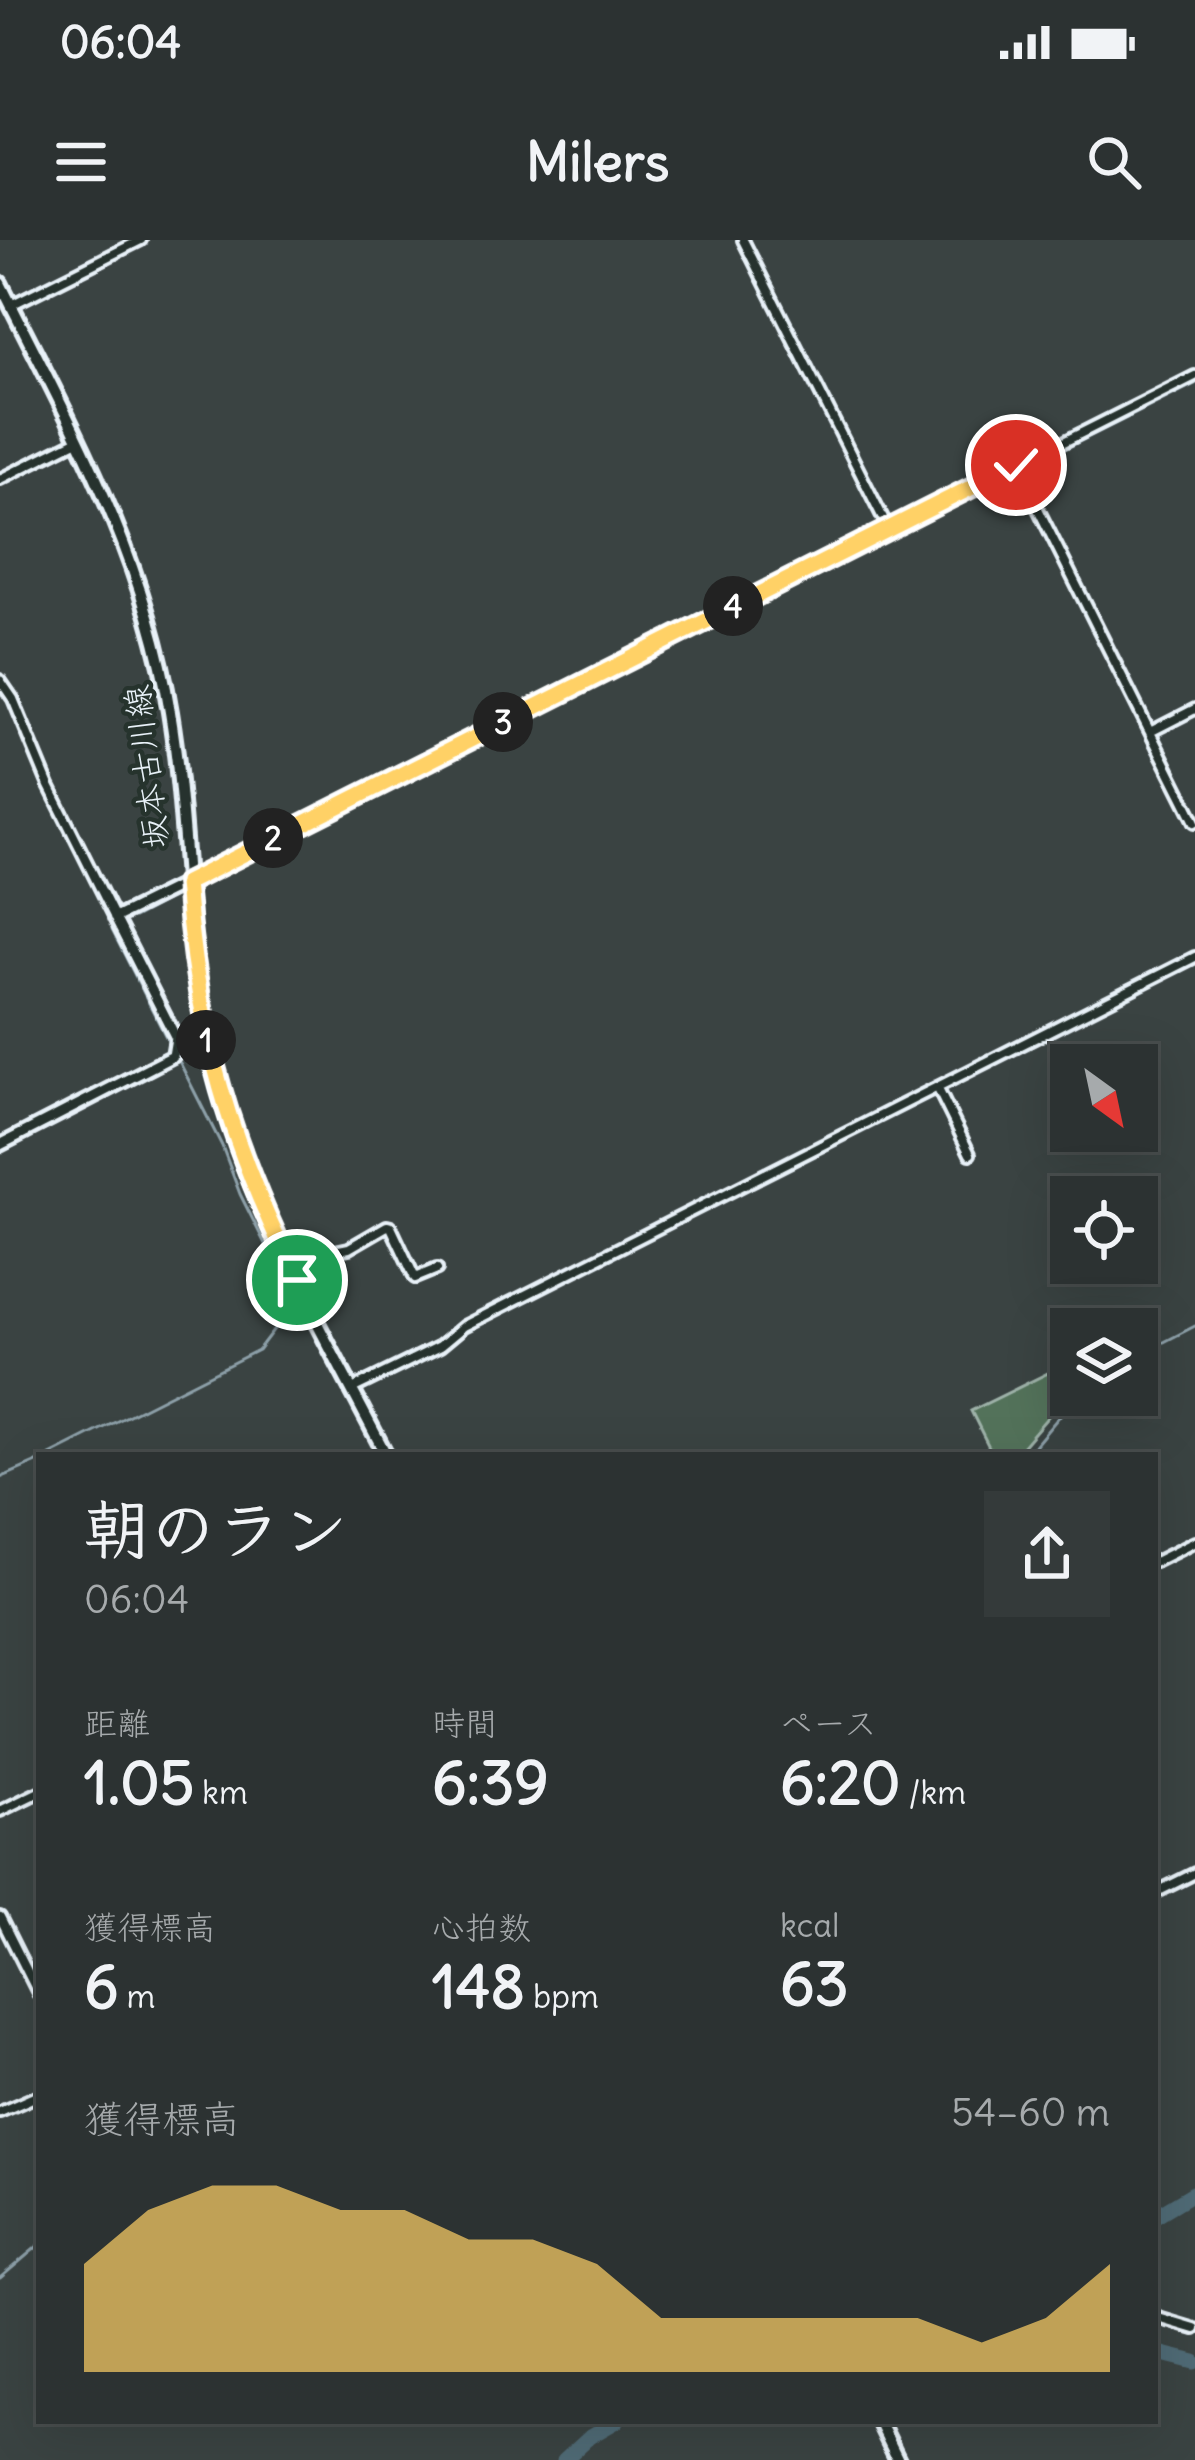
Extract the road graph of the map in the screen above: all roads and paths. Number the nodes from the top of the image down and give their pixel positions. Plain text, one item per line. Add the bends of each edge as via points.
1 (141, 240) edge
2 (743, 240) edge
3 (0, 283) edge
4 (11, 305) junction
5 (1195, 376) edge
6 (80, 439) junction
7 (1016, 465) junction
8 (0, 479) edge
9 (888, 528) junction
10 (0, 680) edge
11 (1195, 709) edge
12 (1150, 732) junction
13 (1195, 822) edge
14 (186, 883) junction
15 (115, 918) junction
16 (1195, 957) edge
17 (937, 1088) junction
18 (0, 1145) edge
19 (970, 1154) dead end
20 (437, 1269) dead end
21 (297, 1280) junction
22 (352, 1389) junction
23 (384, 1452) edge
24 (1195, 1542) edge
25 (1158, 1560) edge
26 (36, 1793) edge
27 (0, 1811) edge
28 (1195, 1873) edge
29 (1158, 1891) edge
30 (0, 1917) edge
31 (36, 1989) edge
32 (36, 2097) edge
33 (0, 2112) edge
34 (1158, 2319) edge
35 (1195, 2329) edge
36 (880, 2424) edge
37 (898, 2460) edge

1 - 4 street
2 - 9 street
3 - 4 main road, 坂本古川線
4 - 6 main road, 坂本古川線
5 - 7 street
6 - 8 street
6 - 14 main road, 坂本古川線 via 152,623 171,716
7 - 9 street
7 - 12 street
9 - 14 street
10 - 15 street
11 - 12 street
12 - 13 street
14 - 15 street
14 - 21 main road, 坂本古川線 via 219,1091
15 - 18 street via 176,1051
16 - 17 street
17 - 19 street
17 - 22 street
20 - 21 street via 415,1278 387,1226 330,1252
21 - 22 main road, 坂本古川線
22 - 23 main road, 坂本古川線
24 - 25 street
26 - 27 street
28 - 29 street
30 - 31 street
32 - 33 street
34 - 35 street
36 - 37 main road

